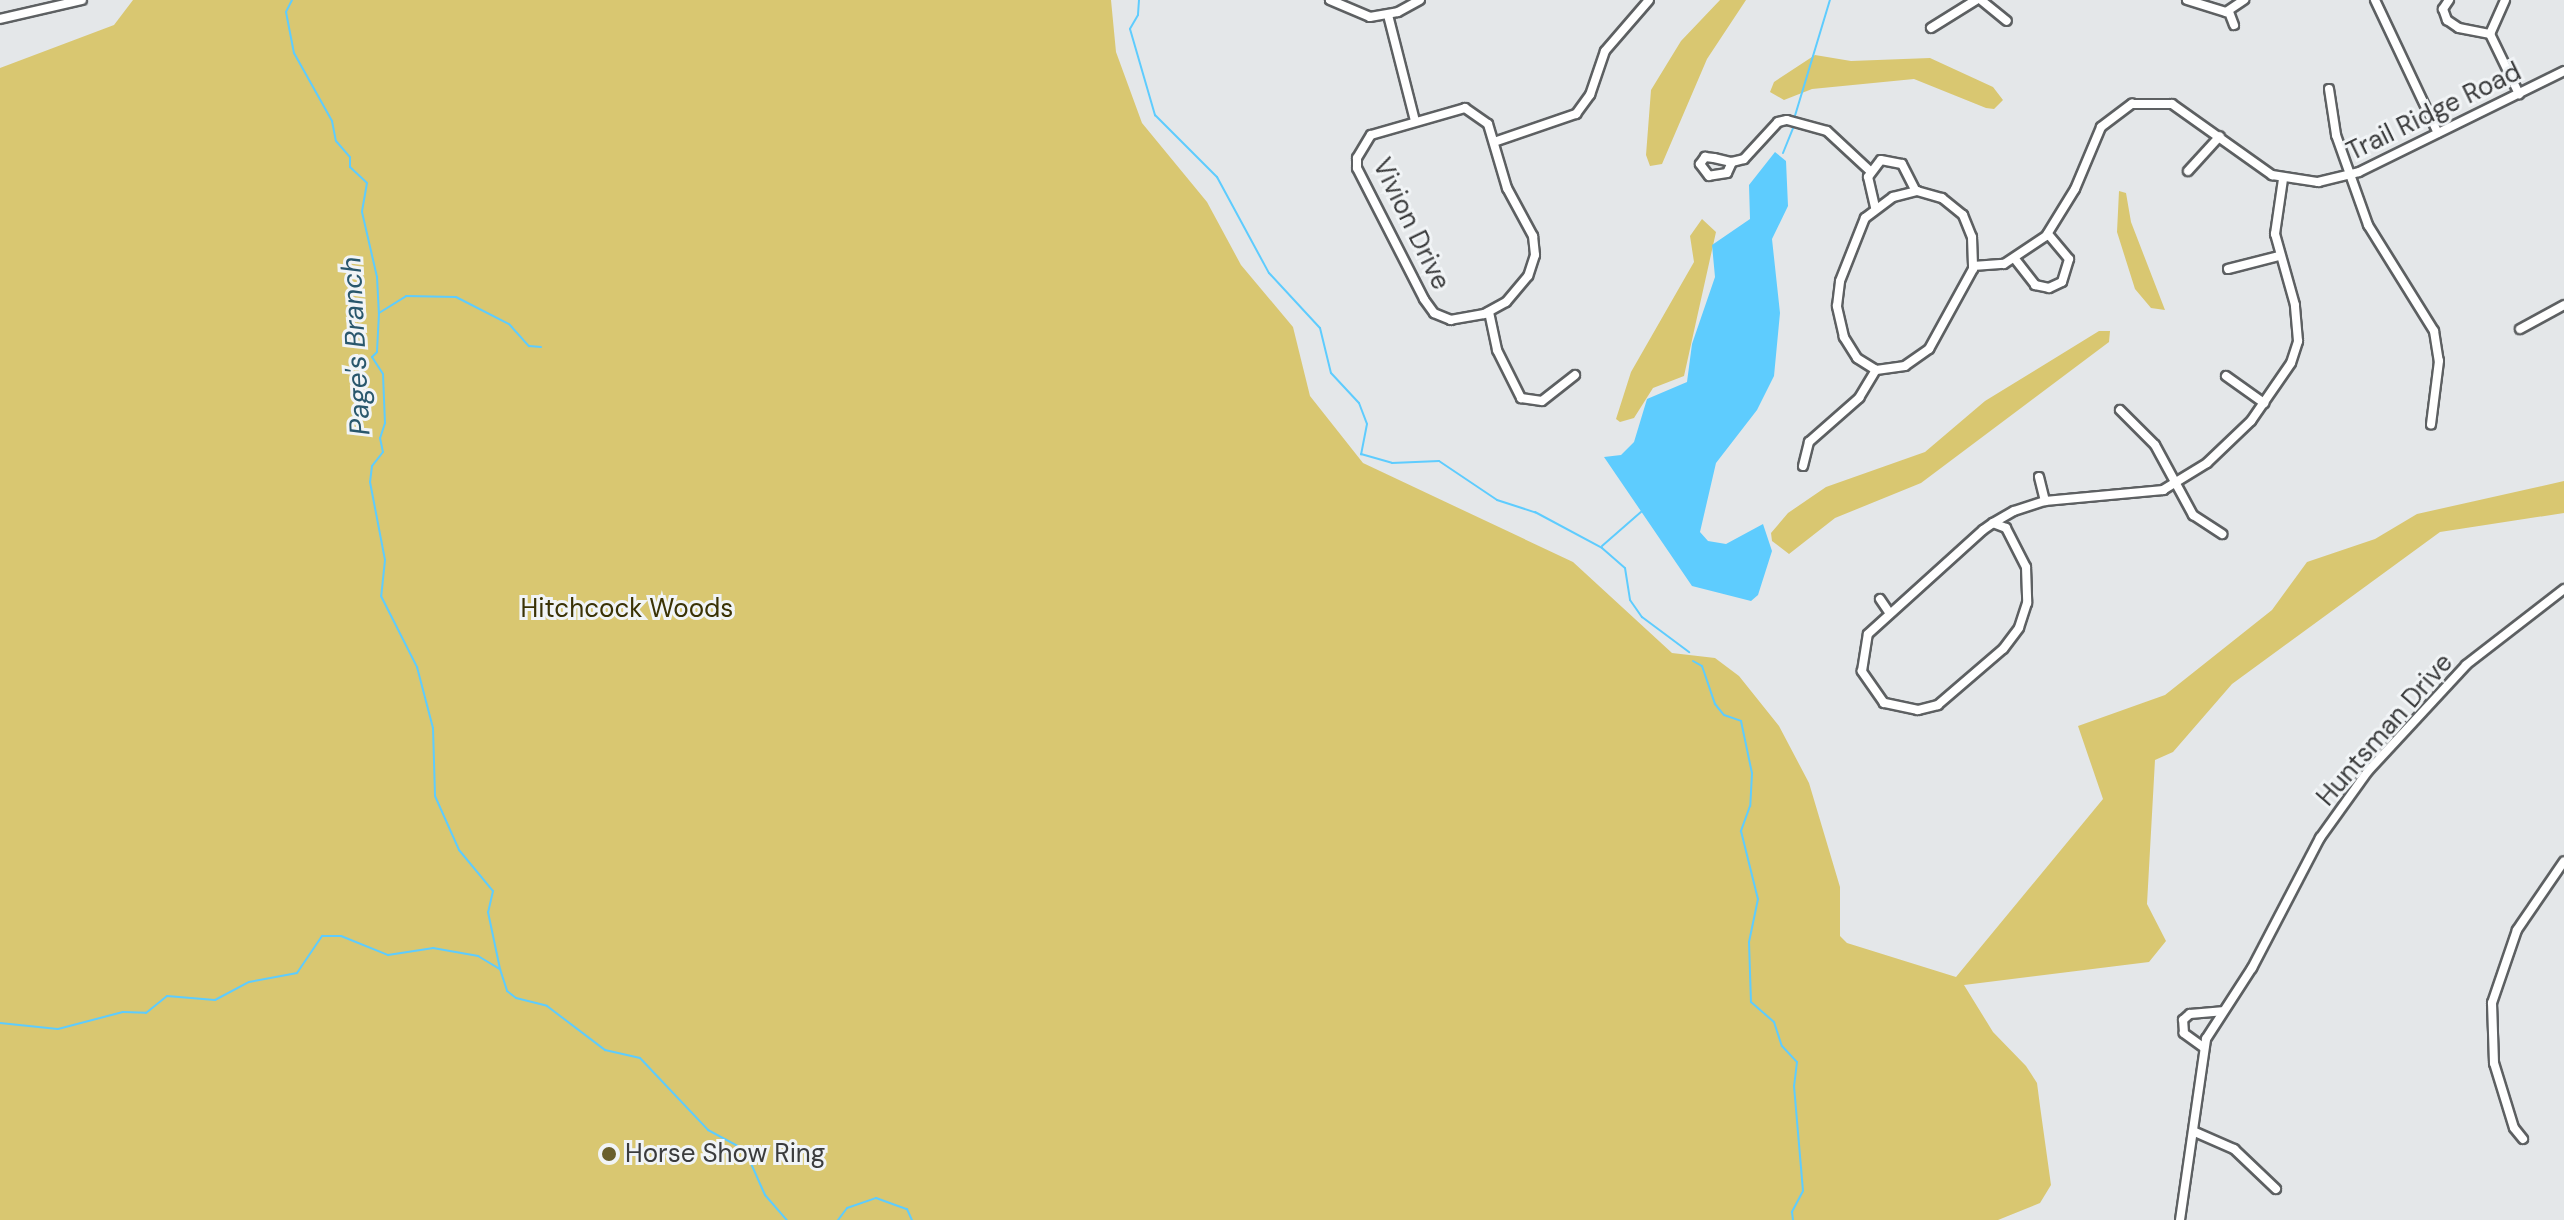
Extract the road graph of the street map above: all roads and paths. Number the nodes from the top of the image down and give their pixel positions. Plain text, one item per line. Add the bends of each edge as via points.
1 (82, 0) edge
2 (1330, 0) edge
3 (1420, 0) edge
4 (1649, 0) edge
5 (1978, 0) edge
6 (2187, 0) edge
7 (2244, 0) edge
8 (2375, 0) edge
9 (2449, 0) edge
10 (2505, 0) edge
11 (2229, 12) junction
12 (1388, 15) junction
13 (0, 19) edge
14 (2007, 21) dead end
15 (2234, 25) dead end
16 (1931, 28) dead end
17 (2490, 34) junction
18 (2564, 71) edge
19 (2329, 89) dead end
20 (2519, 94) junction
21 (1415, 121) junction
22 (2438, 133) junction
23 (2220, 136) junction
24 (1494, 142) junction
25 (1732, 162) dead end
26 (1870, 171) junction
27 (2188, 171) dead end
28 (2349, 176) junction
29 (2283, 179) junction
30 (1916, 191) junction
31 (1875, 207) junction
32 (2048, 234) junction
33 (2279, 256) junction
34 (2015, 259) junction
35 (1973, 266) junction
36 (2228, 269) dead end
37 (2564, 305) edge
38 (1489, 312) junction
39 (2520, 329) dead end
40 (1876, 370) junction
41 (1575, 375) dead end
42 (2226, 376) dead end
43 (2264, 403) junction
44 (2120, 410) dead end
45 (2431, 424) dead end
46 (1803, 466) dead end
47 (2039, 477) dead end
48 (2176, 484) junction
49 (2045, 501) junction
50 (1993, 523) junction
51 (2222, 534) dead end
52 (2564, 589) edge
53 (1880, 599) dead end
54 (1888, 611) junction
55 (2564, 861) edge
56 (2223, 1011) junction
57 (2203, 1047) junction
58 (2195, 1132) junction
59 (2523, 1139) dead end
60 (2276, 1189) dead end
61 (2180, 1220) edge

1 - 13 street
2 - 12 street via 1362,16
3 - 12 street
4 - 24 street via 1605,51 1590,95 1576,114 1560,124
5 - 14 street
5 - 16 street
6 - 11 street
7 - 11 street
8 - 22 street
9 - 17 street via 2443,9 2447,20
10 - 17 street
11 - 15 street
12 - 21 street, Vivion Drive
17 - 20 street
18 - 20 street, Trail Ridge Road
19 - 28 street
20 - 22 street, Trail Ridge Road
21 - 24 street, Vivion Drive via 1465,108 1485,120
21 - 38 street, Vivion Drive via 1367,138 1358,152 1357,168 1431,309 1451,320
22 - 28 street, Trail Ridge Road
23 - 27 street
23 - 29 street, Trail Ridge Road via 2260,169
23 - 32 street, Trail Ridge Road via 2172,104 2140,103 2118,111 2097,133 2075,189
24 - 38 street, Vivion Drive via 1507,188 1533,236 1535,255 1526,280
25 - 26 street via 1744,159 1778,122 1787,120 1827,131
26 - 30 street via 1881,160 1898,161 1909,171
26 - 31 street
28 - 29 street, Trail Ridge Road via 2318,182
28 - 45 street via 2375,239 2434,331 2439,361
29 - 33 street via 2274,223
30 - 31 street
30 - 35 street via 1935,195 1959,211 1972,237
31 - 40 street via 1855,237 1837,306 1848,344
32 - 34 street, Trail Ridge Road
32 - 34 street via 2069,259 2062,282 2049,288 2035,285
33 - 36 street
33 - 43 street via 2295,305 2298,341 2291,363
34 - 35 street, Trail Ridge Road
35 - 40 street via 1965,289 1924,355 1899,368
37 - 39 street
38 - 41 street via 1497,350 1521,398 1542,401
40 - 46 street via 1859,398 1809,442
42 - 43 street
43 - 48 street via 2234,441
44 - 48 street via 2155,445
47 - 49 street
48 - 49 street via 2154,493
48 - 51 street via 2198,521
49 - 50 street
50 - 54 street via 1961,541
50 - 54 street via 2006,528 2024,560 2025,612 2003,649 1938,705 1918,710 1890,705 1875,695 1864,677 1865,641
52 - 56 street, Huntsman Drive via 2472,659 2368,771 2320,838 2252,968
53 - 54 street
55 - 59 street via 2517,930 2494,991 2494,1063 2514,1128
56 - 57 street, Huntsman Drive
56 - 57 street via 2190,1014 2183,1020 2184,1033
57 - 58 street, Huntsman Drive
58 - 60 street via 2234,1149
58 - 61 street, Huntsman Drive

